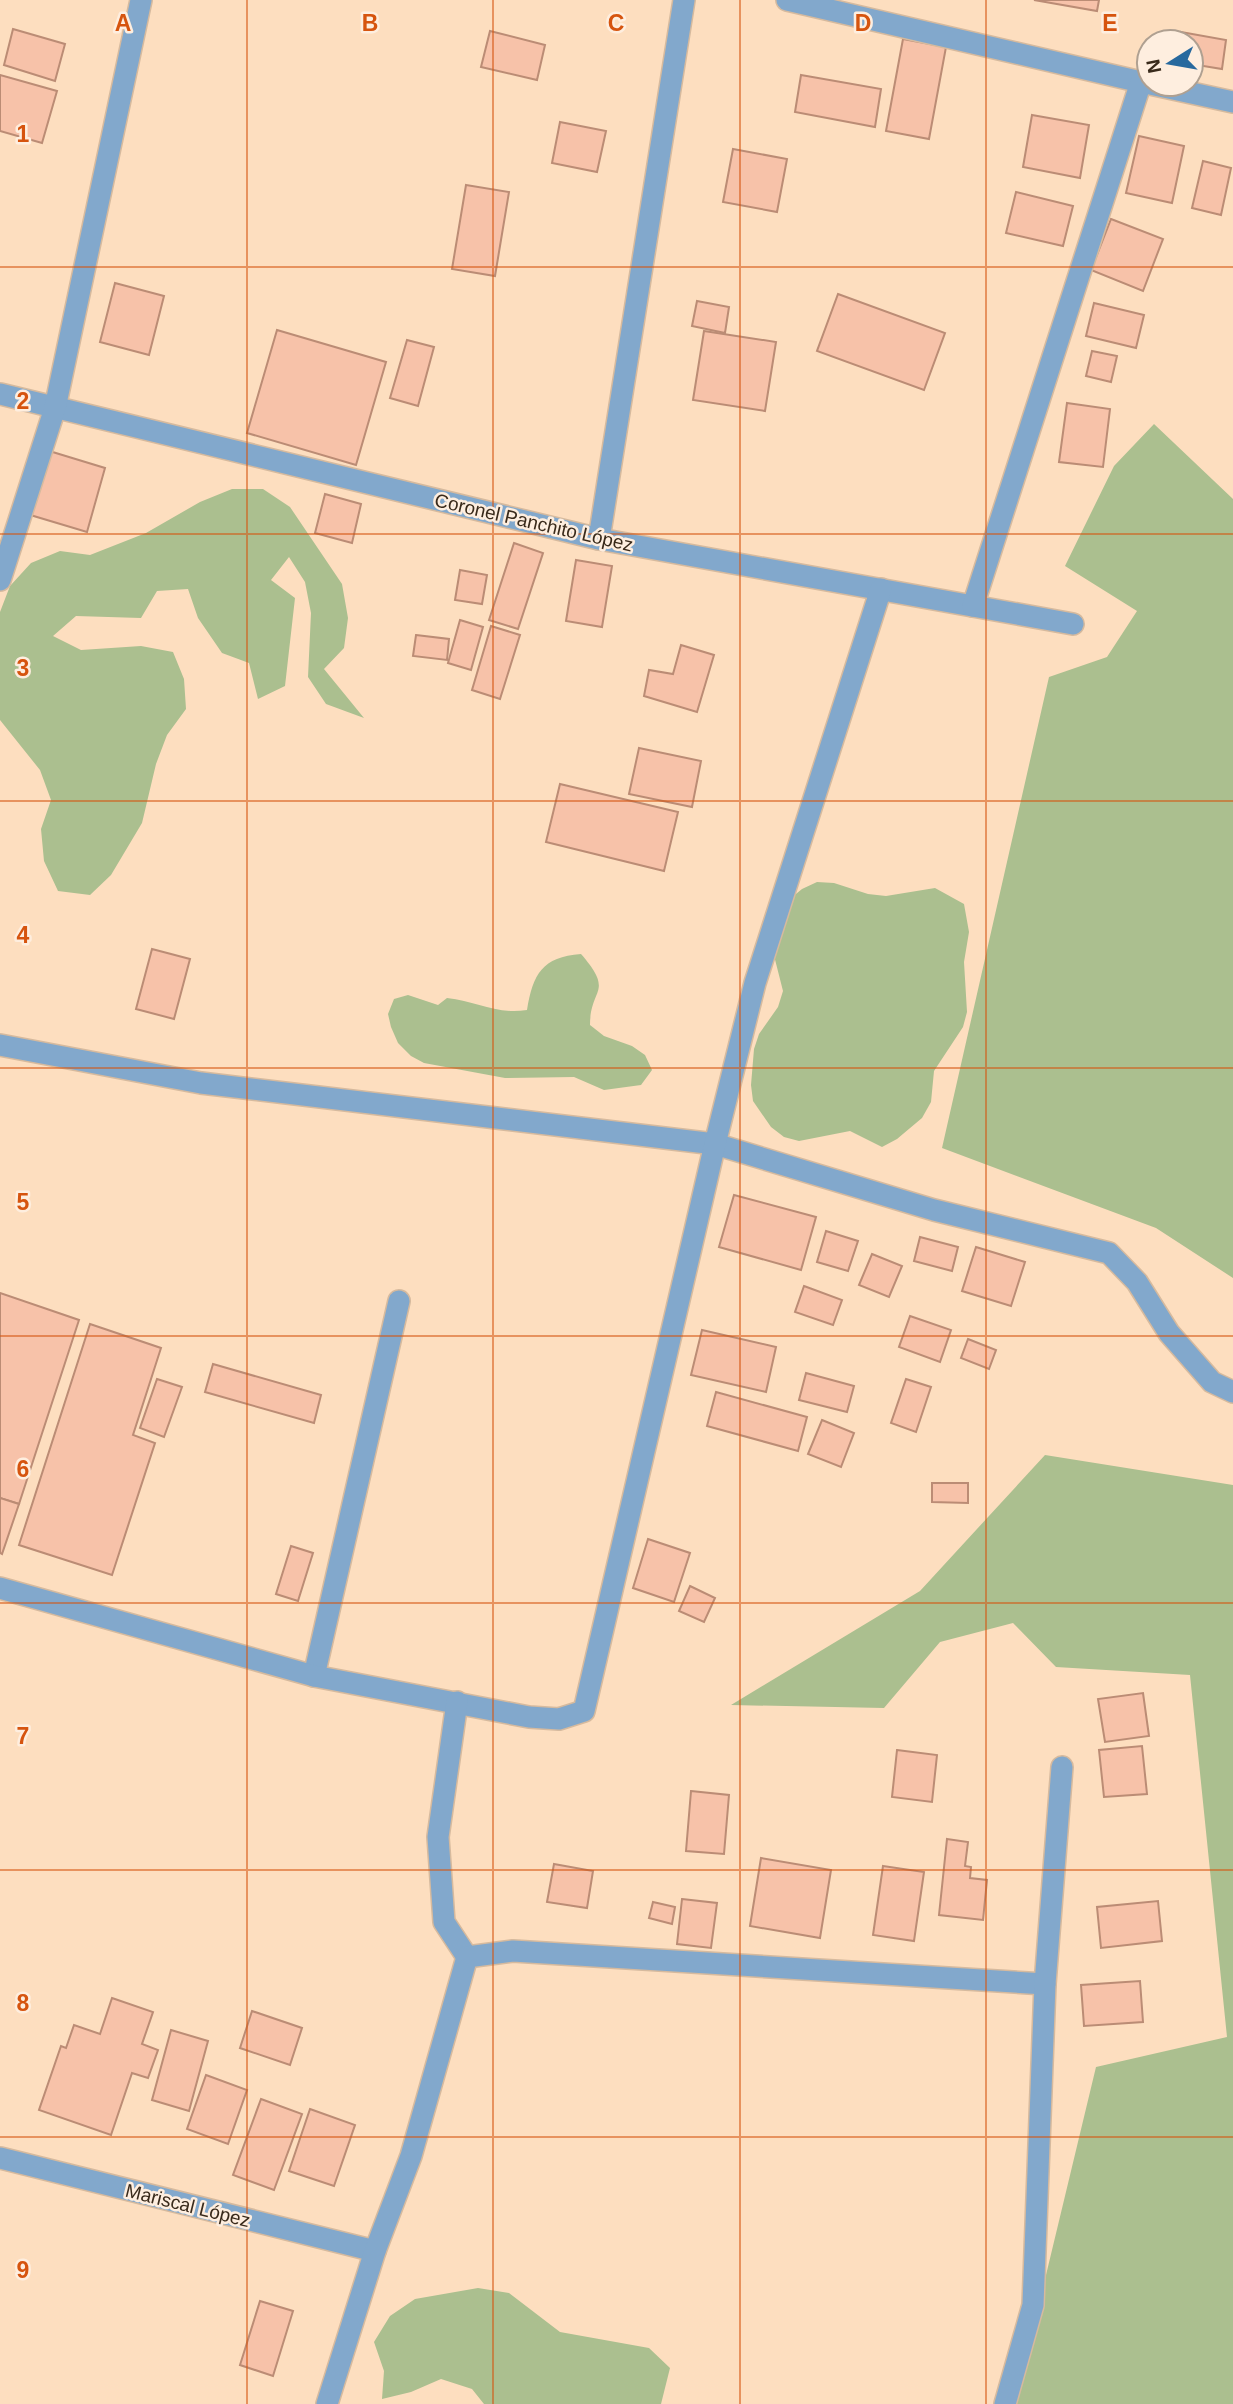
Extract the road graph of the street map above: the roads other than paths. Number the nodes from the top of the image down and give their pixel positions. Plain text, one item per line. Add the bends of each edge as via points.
1 (141, 0) edge
2 (684, 0) edge
3 (787, 0) edge
4 (1135, 81) edge
5 (1205, 96) edge
6 (1136, 98) edge
7 (1233, 102) edge
8 (0, 394) edge
9 (55, 408) junction
10 (599, 539) junction
11 (0, 580) edge
12 (881, 589) junction
13 (973, 606) junction
14 (1073, 624) dead end
15 (0, 1045) edge
16 (715, 1144) junction
17 (399, 1301) dead end
18 (1233, 1392) edge
19 (0, 1588) edge
20 (314, 1676) junction
21 (457, 1702) junction
22 (1062, 1767) dead end
23 (467, 1957) junction
24 (1045, 1984) junction
25 (0, 2158) edge
26 (375, 2251) junction
27 (327, 2404) edge
28 (1005, 2404) edge

1 - 9 street
2 - 10 street
3 - 4 street
5 - 7 street
6 - 13 street
8 - 9 street, Coronel Panchito López
9 - 10 street, Coronel Panchito López
9 - 11 street
10 - 12 street, Coronel Panchito López
12 - 13 street, Coronel Panchito López
12 - 16 street via 755,983
13 - 14 street, Coronel Panchito López
15 - 16 street via 201,1083
16 - 18 street via 934,1210 1109,1253 1137,1282 1169,1333 1212,1382
16 - 21 street via 584,1711 559,1719 529,1717
17 - 20 street
19 - 20 street
20 - 21 street
21 - 23 street via 438,1837 444,1922
22 - 24 street
23 - 24 street via 513,1951
23 - 26 street via 411,2156
24 - 28 street via 1032,2305
25 - 26 street, Mariscal López
26 - 27 street

